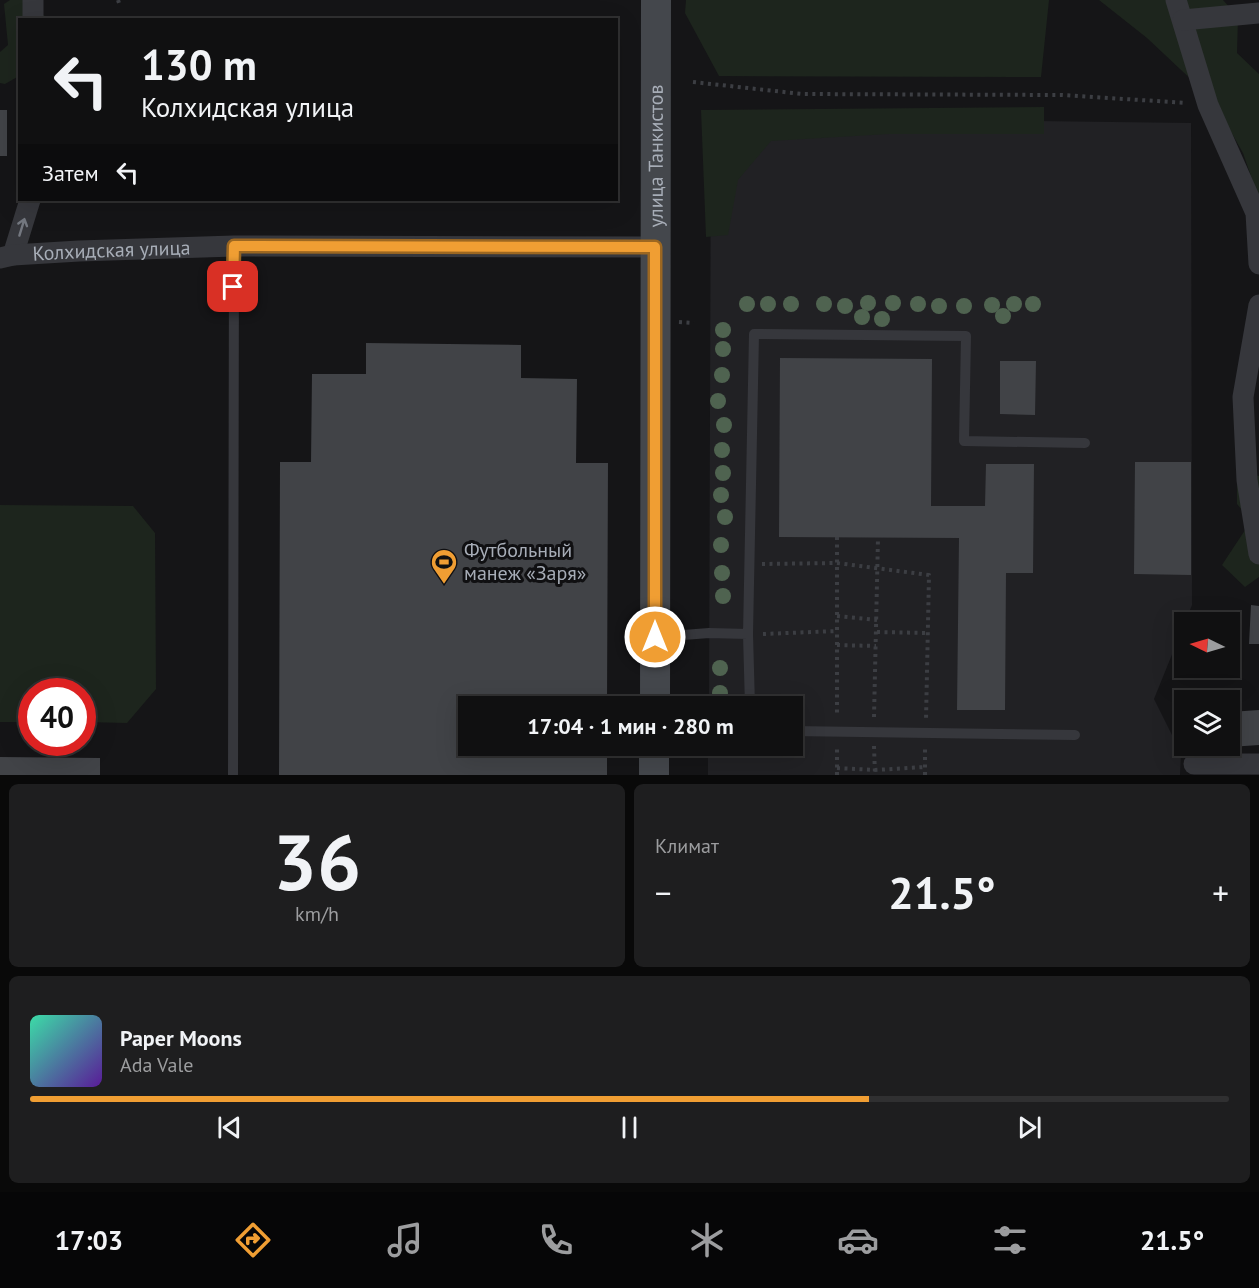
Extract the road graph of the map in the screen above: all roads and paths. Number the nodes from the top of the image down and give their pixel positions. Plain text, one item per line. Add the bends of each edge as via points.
1 (33, 0) edge
2 (656, 0) edge
3 (1179, 10) edge
4 (1259, 13) edge
5 (33, 18) edge
6 (693, 82) dead end
7 (1208, 105) junction
8 (30, 201) edge
9 (1258, 213) edge
10 (234, 246) junction
11 (655, 247) junction
12 (7, 257) edge
13 (1259, 264) edge
14 (1259, 305) edge
15 (1085, 443) dead end
16 (837, 537) dead end
17 (878, 538) dead end
18 (1259, 554) edge
19 (837, 563) junction
20 (749, 564) junction
21 (878, 569) junction
22 (837, 616) junction
23 (877, 620) junction
24 (837, 632) junction
25 (877, 632) junction
26 (928, 633) junction
27 (748, 634) junction
28 (655, 637) junction
29 (837, 645) junction
30 (876, 646) junction
31 (655, 696) edge
32 (750, 696) edge
33 (803, 731) edge
34 (837, 732) junction
35 (874, 732) junction
36 (925, 733) junction
37 (1075, 735) dead end
38 (654, 756) edge
39 (1259, 764) edge
40 (1194, 765) dead end
41 (926, 767) junction
42 (837, 768) junction
43 (875, 772) edge
44 (233, 775) edge
45 (654, 775) edge
46 (837, 775) edge
47 (925, 775) edge

1 - 5 street
2 - 11 street, улица Танкистов
3 - 4 street
3 - 7 street
6 - 7 path via 802,94 1062,95
7 - 9 street
12 -> 8 street
9 - 13 street
10 - 11 street, Колхидская улица
10 - 12 street, Колхидская улица
10 - 44 lane
11 - 28 street, улица Танкистов
14 - 18 street via 1243,397 1246,480
15 - 20 lane via 964,441 966,336 754,334
16 - 19 path
17 - 21 path
19 - 20 path
19 - 21 path
19 - 22 path
20 - 27 lane
21 - 23 path
21 - 26 path via 929,575
22 - 23 path
22 - 24 path
23 - 25 path
24 - 27 path
24 - 29 path
25 - 26 path
25 - 30 path
26 - 36 path
27 - 28 lane
27 - 32 lane
28 - 31 street, улица Танкистов
29 - 30 path
29 - 34 path
30 - 35 path
33 - 34 lane
34 - 35 lane
34 - 42 path
35 - 36 lane
35 - 43 path
36 - 37 lane
36 - 41 path
38 - 45 street
39 - 40 street
41 - 43 path
41 - 47 path
42 - 43 path
42 - 46 path

